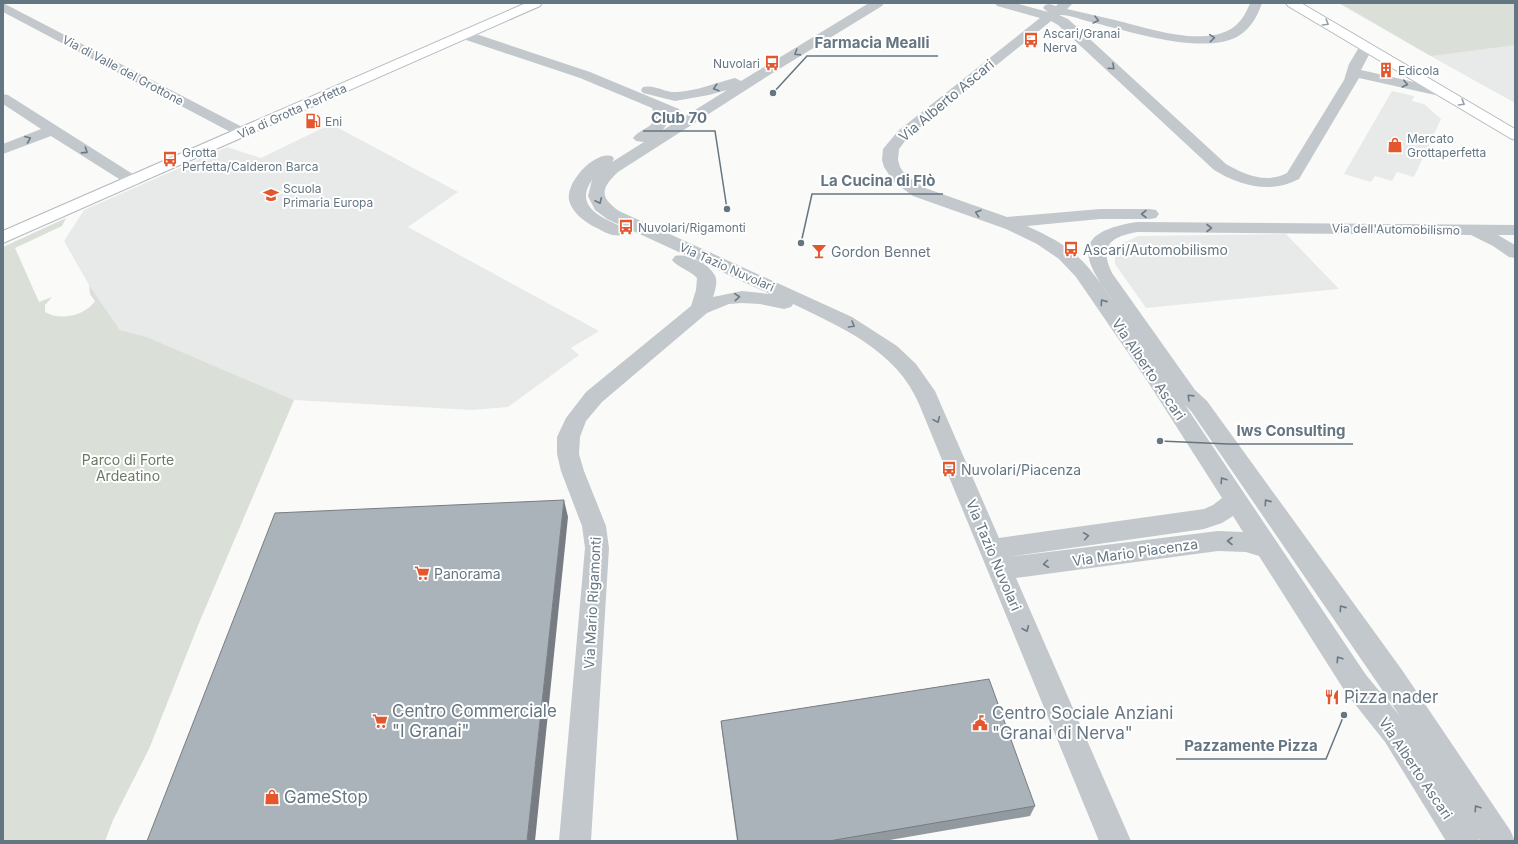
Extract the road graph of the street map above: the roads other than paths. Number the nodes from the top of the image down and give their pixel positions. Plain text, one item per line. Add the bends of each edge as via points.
1 (536, 3) edge
2 (878, 3) edge
3 (1001, 3) edge
4 (1029, 3) edge
5 (1256, 3) edge
6 (1292, 3) edge
7 (1314, 3) edge
8 (3, 7) edge
9 (1060, 13) edge
10 (465, 35) junction
11 (1366, 47) junction
12 (766, 71) junction
13 (1353, 72) junction
14 (585, 75) junction
15 (1444, 93) junction
16 (1474, 95) dead end
17 (3, 98) edge
18 (660, 107) junction
19 (693, 118) junction
20 (52, 130) junction
21 (243, 133) junction
22 (1515, 135) edge
23 (653, 137) junction
24 (3, 149) edge
25 (133, 182) junction
26 (1512, 220) edge
27 (1184, 221) junction
28 (1002, 222) junction
29 (1273, 222) junction
30 (1128, 228) joint
31 (1471, 230) junction
32 (3, 238) edge
33 (1515, 254) edge
34 (689, 257) junction
35 (700, 309) junction
36 (821, 311) junction
37 (1162, 373) junction
38 (1236, 499) junction
39 (1268, 549) junction
40 (996, 559) junction
41 (1392, 679) junction
42 (1356, 684) junction
43 (575, 841) edge
44 (1115, 841) edge
45 (1464, 841) edge
46 (1499, 841) edge

1 - 10 street, Via di Grotta Perfetta
2 -> 12 street, Via Tazio Nuvolari
3 - 9 street
4 - 9 street
9 -> 5 street via 1156,34 1203,39 1221,37 1238,30 1247,21
6 -> 11 street
7 - 16 street
8 - 21 street, Via di Valle del Grottone
9 -> 13 street via 1202,152 1226,171 1248,180 1271,182 1293,176 1351,80
28 -> 9 street, Via Alberto Ascari via 928,196 912,187 894,171 890,152 907,130 979,72
10 - 14 street
10 - 21 street, Via di Grotta Perfetta
11 - 13 street
11 - 15 street
12 -> 14 street, Via Tazio Nuvolari via 709,91 675,96
12 - 19 street, Via Tazio Nuvolari
13 -> 15 street
14 - 18 street
15 -> 22 street
17 - 20 street
18 - 19 street
18 - 23 street via 662,119
19 - 23 street, Via Tazio Nuvolari
24 -> 20 street
20 -> 25 street
21 - 25 street, Via di Grotta Perfetta
23 -> 34 street, Via Tazio Nuvolari via 604,175 597,187 597,199 604,209 613,215
25 - 32 street, Via di Grotta Perfetta
26 - 29 street, Via dell'Automobilismo
26 - 31 street, Via dell'Automobilismo
27 -> 28 street, Via dell'Automobilismo via 1100,214
27 - 29 street, Via dell'Automobilismo
27 - 30 street, Via dell'Automobilismo
37 -> 28 street, Via Alberto Ascari via 1069,258 1036,236
29 - 31 street, Via dell'Automobilismo
30 - 37 street, Via Alberto Ascari via 1101,241 1096,249 1096,259
31 - 33 street via 1499,242
34 - 35 street, Via Tazio Nuvolari via 707,277 708,284
34 - 36 street, Via Tazio Nuvolari
35 -> 36 street, Via Tazio Nuvolari via 721,299 748,296
35 - 43 street, Via Mario Rigamonti via 587,403 574,422 566,446 568,461 594,521 597,534
36 -> 40 street, Via Tazio Nuvolari via 863,332 897,358 913,375 927,398
38 -> 37 street, Via Alberto Ascari
41 -> 37 street, Via Alberto Ascari via 1199,406
38 - 39 street, Via Alberto Ascari
40 -> 38 street, Via Mario Piacenza via 1204,519 1218,515
39 -> 40 street, Via Mario Piacenza via 1246,542 1218,541
42 -> 39 street, Via Alberto Ascari
40 -> 44 street, Via Tazio Nuvolari
41 - 42 street
46 -> 41 street, Via Alberto Ascari
42 - 45 street, Via Alberto Ascari via 1395,732

